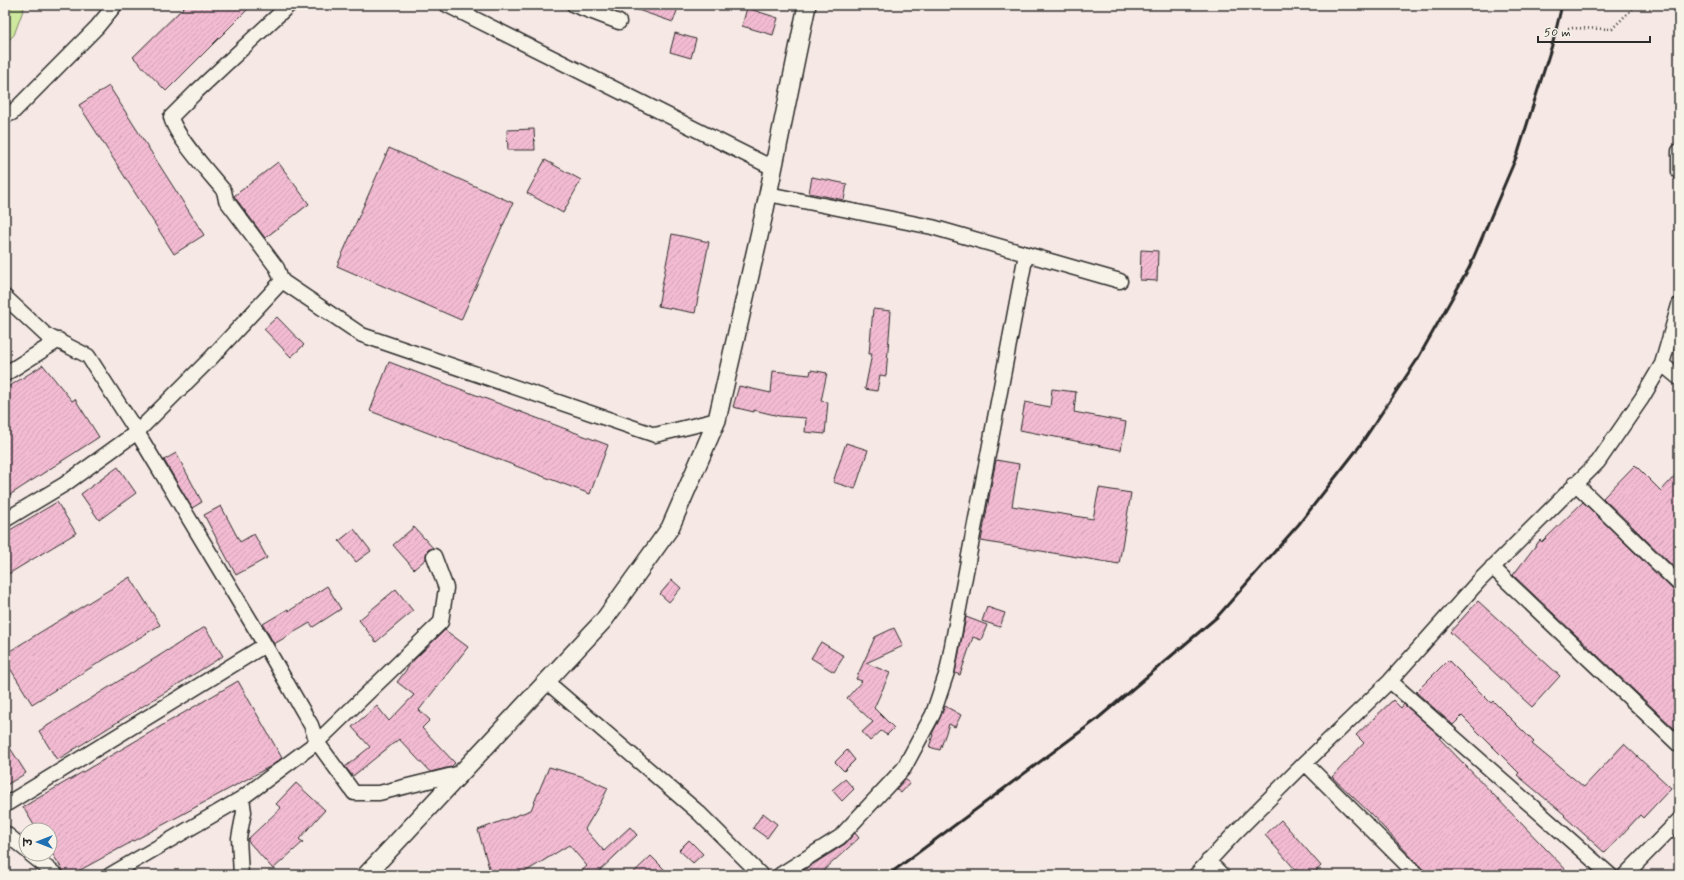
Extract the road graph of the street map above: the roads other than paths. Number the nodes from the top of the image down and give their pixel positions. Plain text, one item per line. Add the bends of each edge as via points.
1 (115, 5) edge
2 (289, 5) edge
3 (446, 5) edge
4 (574, 5) edge
5 (807, 5) edge
6 (620, 22) dead end
7 (5, 116) edge
8 (1679, 151) edge
9 (773, 168) junction
10 (1679, 172) edge
11 (768, 194) junction
12 (1026, 254) junction
13 (282, 280) junction
14 (1120, 281) dead end
15 (5, 297) edge
16 (1679, 305) edge
17 (58, 340) junction
18 (1662, 364) junction
19 (5, 374) edge
20 (1679, 378) edge
21 (717, 420) junction
22 (137, 432) junction
23 (1575, 483) junction
24 (5, 520) edge
25 (434, 556) dead end
26 (1492, 567) junction
27 (1679, 584) edge
28 (265, 645) junction
29 (1390, 681) junction
30 (547, 682) junction
31 (317, 742) junction
32 (1679, 745) edge
33 (1305, 762) junction
34 (461, 773) junction
35 (242, 798) junction
36 (5, 805) edge
37 (1679, 820) edge
38 (5, 833) edge
39 (18, 844) edge
40 (1208, 861) junction
41 (40, 862) edge
42 (56, 875) edge
43 (110, 875) edge
44 (241, 875) edge
45 (366, 875) edge
46 (761, 875) edge
47 (780, 875) edge
48 (1196, 875) edge
49 (1222, 875) edge
50 (1417, 875) edge
51 (1610, 875) edge
52 (1625, 875) edge

1 - 7 street via 98,27 23,103
2 - 13 street via 171,117 180,135 224,191 226,200 277,268
3 - 9 street
4 - 6 street
5 - 9 street
8 - 10 street
9 - 11 street
11 - 12 street via 932,227
11 - 21 street
12 - 14 street
12 - 47 street via 947,672 933,714 904,768 840,837
13 - 21 street via 362,335 655,435
13 - 22 street via 212,358
15 - 17 street via 46,335
16 - 18 street
17 - 19 street
17 - 22 street via 88,356
18 - 20 street
18 - 23 street via 1598,462
21 - 30 street via 670,528 604,620
22 - 24 street via 65,484
22 - 28 street
23 - 26 street
23 - 27 street
25 - 31 street via 446,588 441,622
26 - 29 street
26 - 32 street
28 - 31 street via 311,725
28 - 36 street
29 - 33 street
29 - 51 street
30 - 34 street
30 - 46 street via 699,813
31 - 34 street via 354,793 379,793
31 - 35 street
33 - 40 street
33 - 50 street
34 - 45 street
35 - 43 street
35 - 44 street via 244,812 239,838
37 - 52 street
38 - 39 street
40 - 48 street
40 - 49 street
41 - 42 street

